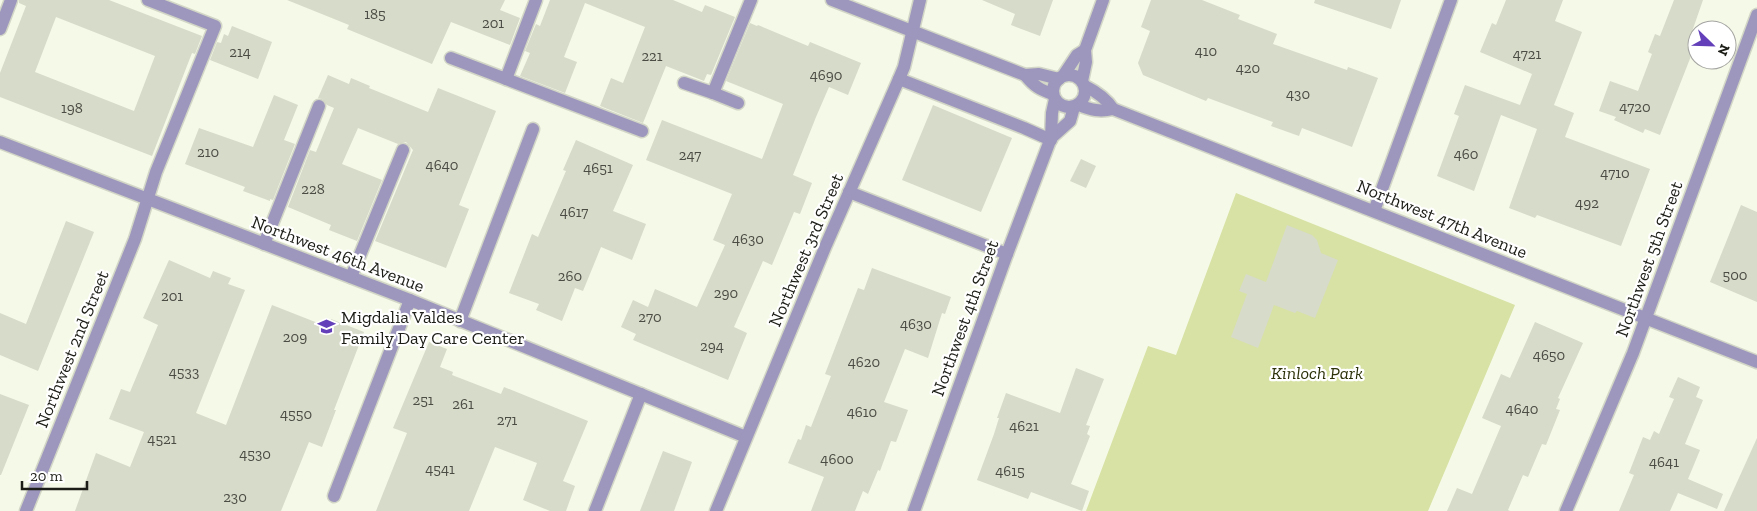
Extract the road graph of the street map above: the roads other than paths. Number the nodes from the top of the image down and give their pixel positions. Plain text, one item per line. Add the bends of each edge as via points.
1 (11, 0) edge
2 (148, 0) edge
3 (536, 0) edge
4 (751, 0) edge
5 (832, 0) edge
6 (920, 0) edge
7 (1103, 0) edge
8 (1451, 0) edge
9 (1757, 15) edge
10 (0, 29) edge
11 (912, 32) junction
12 (1085, 50) junction
13 (451, 58) dead end
14 (1025, 75) junction
15 (1061, 77) junction
16 (506, 79) junction
17 (899, 79) junction
18 (684, 83) dead end
19 (1084, 83) junction
20 (713, 93) junction
21 (1054, 97) junction
22 (738, 103) dead end
23 (319, 106) dead end
24 (1076, 106) junction
25 (1113, 109) junction
26 (534, 129) dead end
27 (642, 131) dead end
28 (1051, 139) junction
29 (0, 142) edge
30 (403, 150) dead end
31 (849, 192) junction
32 (149, 199) junction
33 (1374, 211) junction
34 (264, 244) junction
35 (1007, 254) junction
36 (351, 277) junction
37 (410, 300) junction
38 (1646, 319) junction
39 (460, 321) junction
40 (1757, 362) edge
41 (641, 394) junction
42 (746, 437) junction
43 (334, 496) dead end
44 (26, 511) edge
45 (595, 511) edge
46 (716, 511) edge
47 (914, 511) edge
48 (1566, 511) edge

1 - 10 street
2 - 32 street, Northwest 2nd Street via 214,26 156,172
3 - 16 street
4 - 20 street
5 - 11 street, Northwest 47th Avenue
6 - 11 street, Northwest 3rd Street
7 - 12 street
8 - 33 street
9 - 38 street, Northwest 5th Street
11 - 14 street, Northwest 47th Avenue
11 - 17 street, Northwest 3rd Street
12 - 15 street via 1077,55
12 - 19 street
13 - 16 street
14 - 15 street, Northwest 47th Avenue
14 - 21 street, Northwest 47th Avenue via 1040,90
15 - 19 street, Northwest 47th Avenue via 1074,75
15 - 21 street via 1055,83
16 - 27 street
17 - 28 street
17 - 31 street, Northwest 3rd Street
18 - 20 street
19 - 24 street via 1085,96
19 - 25 street, Northwest 47th Avenue
20 - 22 street
21 - 24 street, Northwest 47th Avenue via 1063,107
21 - 28 street, Northwest 4th Street
23 - 34 street
24 - 25 street, Northwest 47th Avenue via 1102,112
24 - 28 street, Northwest 4th Street via 1070,121
25 - 33 street, Northwest 47th Avenue
26 - 39 street
28 - 35 street, Northwest 4th Street
29 - 32 street, Northwest 46th Avenue
30 - 36 street
31 - 35 street
31 - 42 street, Northwest 3rd Street
32 - 34 street, Northwest 46th Avenue
32 - 44 street, Northwest 2nd Street via 136,239
33 - 38 street, Northwest 47th Avenue
34 - 36 street, Northwest 46th Avenue
35 - 47 street, Northwest 4th Street
36 - 37 street, Northwest 46th Avenue
37 - 39 street, Northwest 46th Avenue
37 - 43 street
38 - 40 street, Northwest 47th Avenue
38 - 48 street, Northwest 5th Street
39 - 41 street, Northwest 46th Avenue
41 - 42 street, Northwest 46th Avenue
41 - 45 street
42 - 46 street, Northwest 3rd Street

